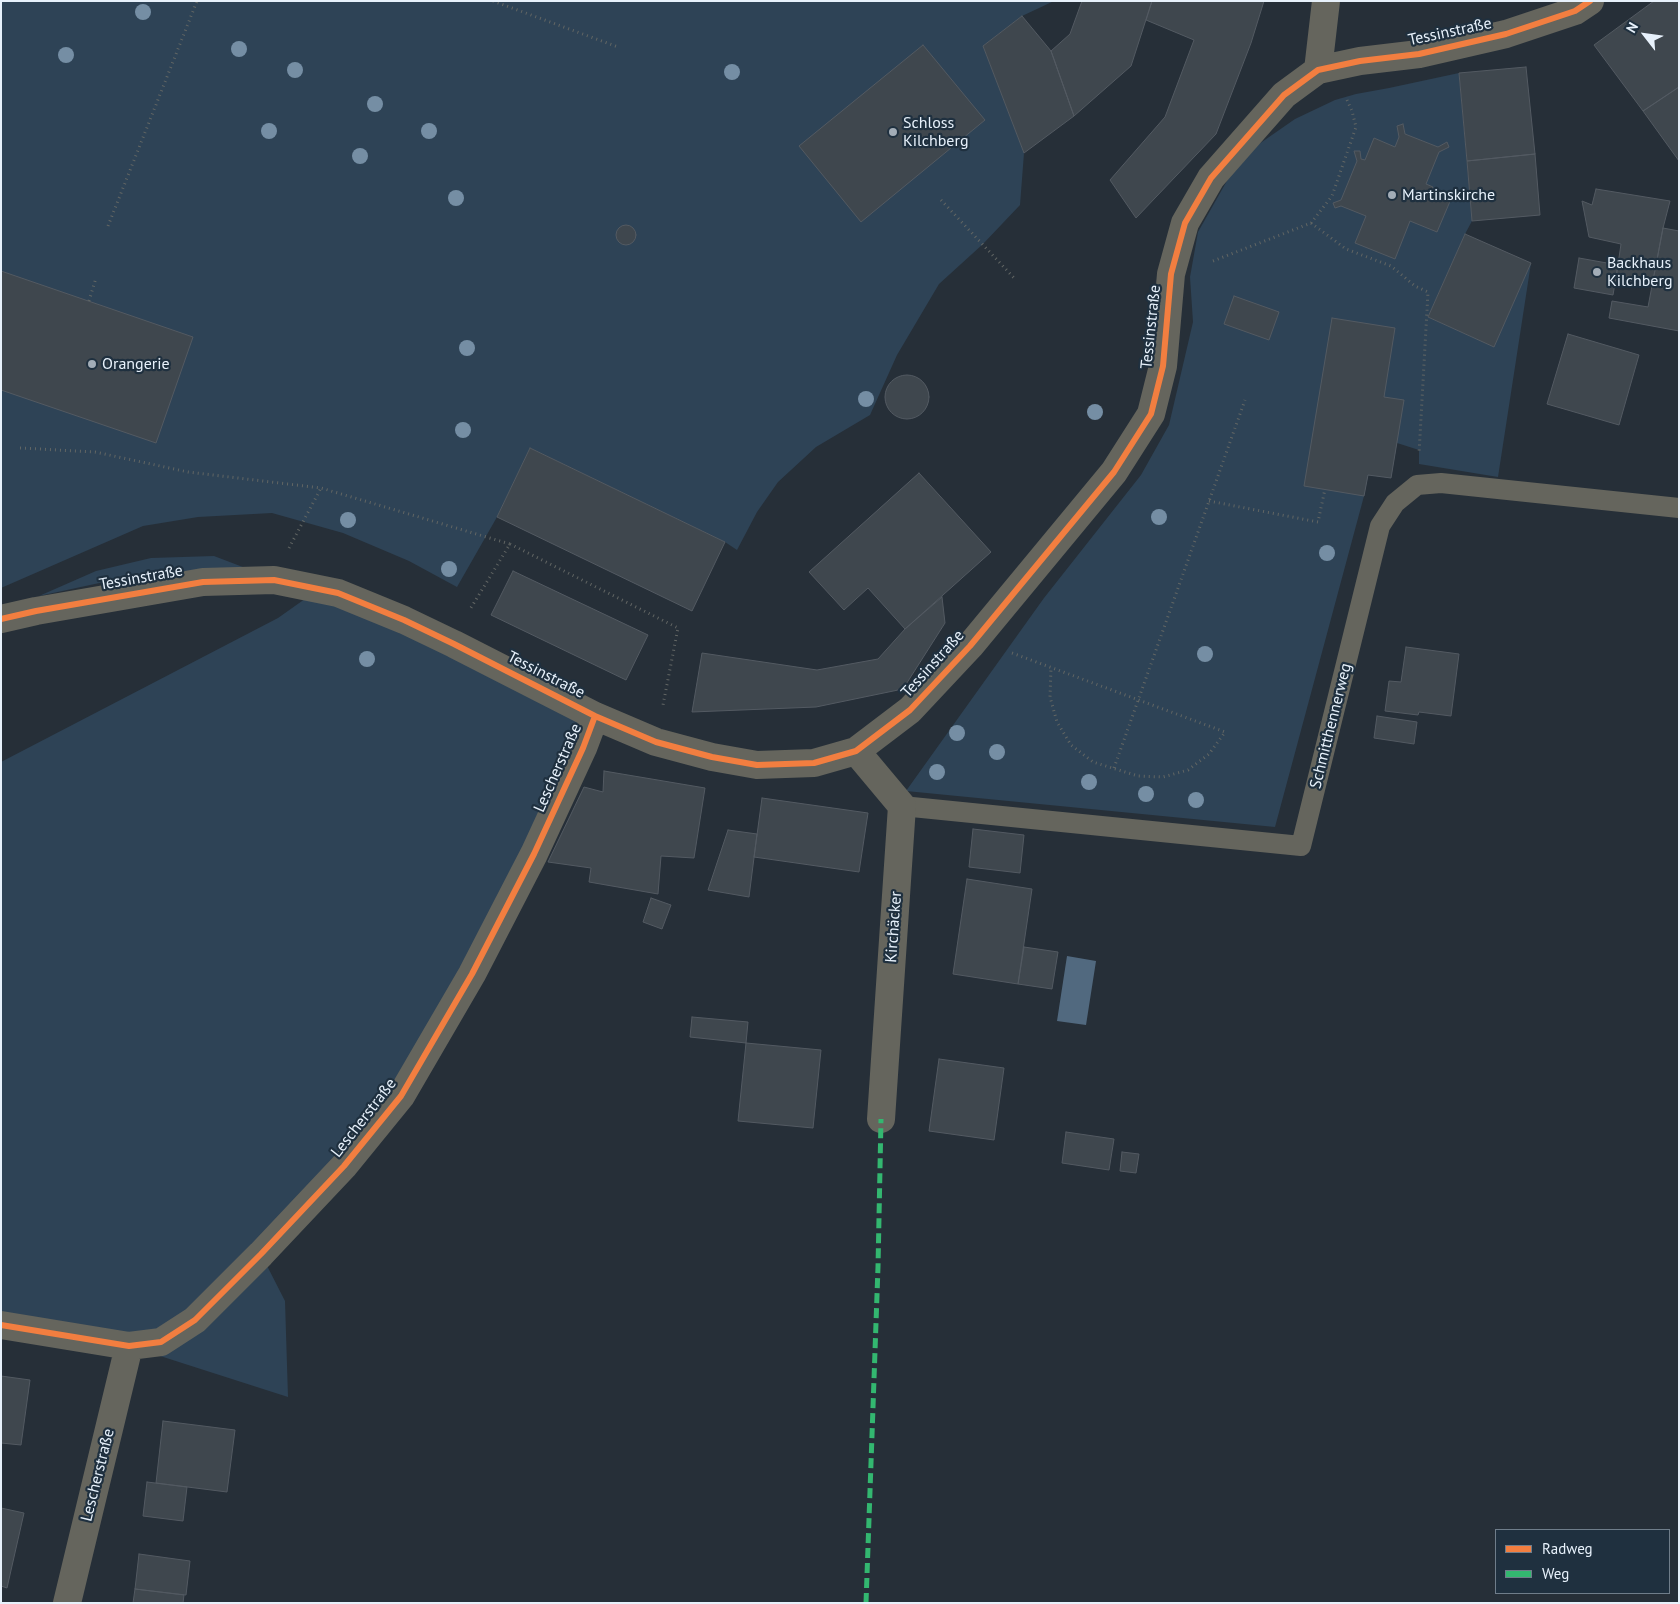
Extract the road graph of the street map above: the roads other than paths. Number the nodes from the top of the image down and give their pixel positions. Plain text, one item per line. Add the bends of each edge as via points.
1 (1326, 1) edge
2 (1590, 1) edge
3 (1318, 70) junction
4 (1679, 508) edge
5 (1, 619) edge
6 (594, 716) junction
7 (856, 751) junction
8 (902, 806) junction
9 (881, 1119) dead end
10 (1, 1325) edge
11 (130, 1346) junction
12 (67, 1603) edge

1 - 3 street
2 - 3 street, Tessinstraße via 1575,11 1506,34 1419,54
3 - 7 street, Tessinstraße via 1284,95 1211,178 1185,223 1171,274 1163,366 1151,414 1114,472 978,635 910,710
4 - 8 lane, Schmitthennerweg via 1441,482 1417,485 1395,503 1380,526 1301,846
5 - 6 street, Tessinstraße via 203,582 274,580 338,593 454,644
6 - 7 street, Tessinstraße via 656,742 757,766 814,763
6 - 11 street, Lescherstraße via 583,748 534,854 472,974 401,1096 344,1166 195,1320 161,1342
7 - 8 street
8 - 9 street, Kirchäcker
10 - 11 street, Lescherstraße
11 - 12 street, Lescherstraße

